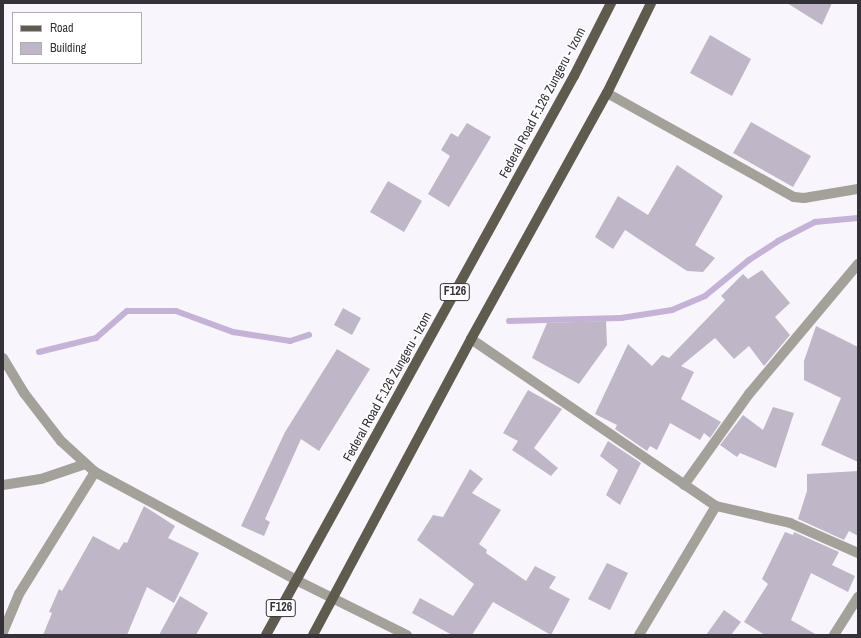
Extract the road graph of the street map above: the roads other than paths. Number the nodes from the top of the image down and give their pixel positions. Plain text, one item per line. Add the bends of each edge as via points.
1 (610, 3) edge
2 (651, 3) edge
3 (607, 93) junction
4 (858, 189) edge
5 (858, 264) edge
6 (471, 339) junction
7 (3, 358) edge
8 (85, 464) junction
9 (95, 472) junction
10 (3, 485) edge
11 (684, 485) junction
12 (716, 506) junction
13 (858, 553) edge
14 (296, 580) junction
15 (858, 597) edge
16 (334, 598) junction
17 (3, 632) edge
18 (317, 634) edge
19 (266, 635) edge
20 (407, 635) edge
21 (639, 635) edge
22 (834, 635) edge

1 - 14 main road, Federal Road F.126 Zungeru - Izom / F126 via 571,83
2 - 3 main road, F126
3 - 4 street via 794,197 804,198
3 - 6 main road, F126
5 - 11 street via 749,394
6 - 11 street
6 - 16 main road, F126
7 - 8 street via 24,393 61,441
8 - 9 street
8 - 10 street via 41,479
9 - 14 street
9 - 17 street via 19,594
11 - 12 street
12 - 13 street via 790,523
12 - 21 street
14 - 16 street
14 - 19 main road, Federal Road F.126 Zungeru - Izom / F126
15 - 22 street
16 - 18 main road, F126
16 - 20 street

